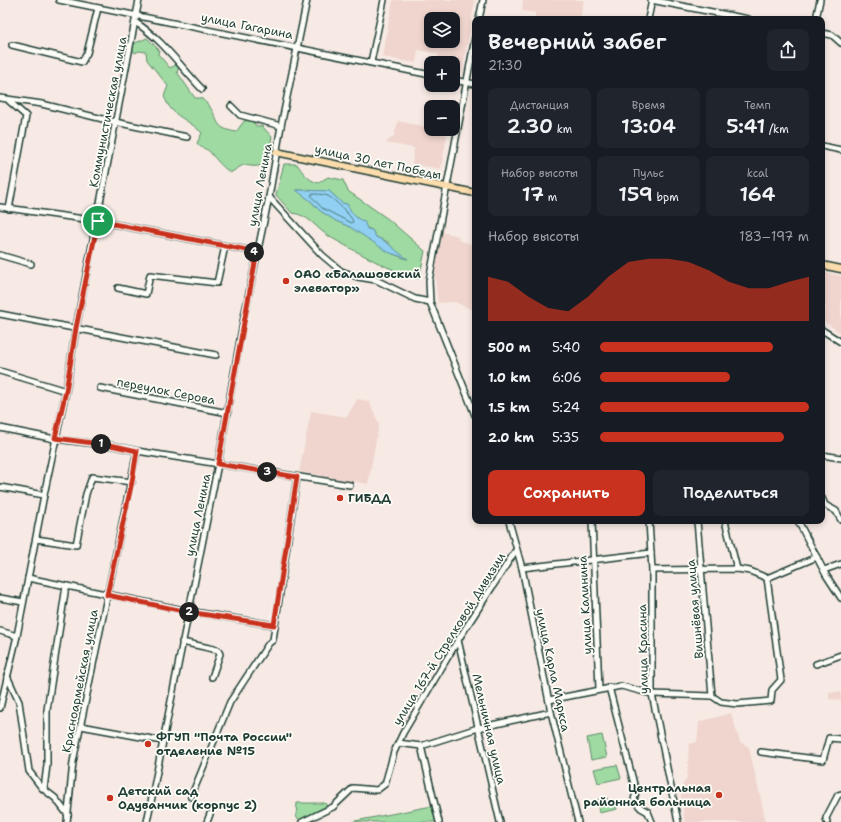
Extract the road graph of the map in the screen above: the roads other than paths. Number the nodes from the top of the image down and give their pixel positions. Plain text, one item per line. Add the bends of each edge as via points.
1 (59, 0) edge
2 (139, 0) edge
3 (306, 0) edge
4 (384, 0) edge
5 (482, 0) edge
6 (652, 0) edge
7 (820, 0) edge
8 (98, 8) junction
9 (136, 14) junction
10 (479, 16) edge
11 (649, 16) edge
12 (733, 16) edge
13 (817, 16) edge
14 (135, 22) junction
15 (825, 34) edge
16 (841, 43) edge
17 (12, 45) dead end
18 (297, 47) junction
19 (472, 53) edge
20 (371, 62) junction
21 (424, 73) edge
22 (460, 81) edge
23 (466, 82) junction
24 (472, 83) edge
25 (202, 89) dead end
26 (0, 98) edge
27 (8, 100) junction
28 (231, 106) dead end
29 (115, 122) junction
30 (281, 126) junction
31 (187, 137) dead end
32 (825, 147) edge
33 (841, 150) edge
34 (276, 152) junction
35 (446, 187) junction
36 (472, 192) edge
37 (269, 197) junction
38 (0, 207) edge
39 (10, 209) junction
40 (98, 221) junction
41 (225, 246) junction
42 (257, 252) junction
43 (0, 255) edge
44 (31, 264) dead end
45 (825, 266) edge
46 (841, 269) edge
47 (118, 288) dead end
48 (430, 302) junction
49 (0, 314) edge
50 (76, 328) junction
51 (825, 332) edge
52 (841, 342) edge
53 (216, 355) dead end
54 (0, 372) edge
55 (100, 388) dead end
56 (66, 391) junction
57 (472, 407) edge
58 (228, 413) junction
59 (0, 428) edge
60 (55, 438) junction
61 (137, 451) junction
62 (825, 455) edge
63 (841, 458) edge
64 (218, 464) junction
65 (297, 477) junction
66 (132, 482) junction
67 (350, 485) dead end
68 (0, 487) edge
69 (44, 495) junction
70 (825, 505) edge
71 (841, 520) edge
72 (510, 524) edge
73 (592, 524) edge
74 (649, 524) edge
75 (697, 524) edge
76 (726, 524) edge
77 (800, 524) edge
78 (36, 538) junction
79 (516, 550) junction
80 (651, 553) junction
81 (817, 557) junction
82 (593, 559) junction
83 (841, 564) edge
84 (522, 568) junction
85 (737, 569) junction
86 (652, 570) junction
87 (701, 570) junction
88 (824, 570) junction
89 (28, 578) junction
90 (767, 578) junction
91 (66, 586) junction
92 (107, 595) junction
93 (0, 598) edge
94 (841, 598) edge
95 (23, 602) junction
96 (188, 612) junction
97 (274, 625) junction
98 (0, 631) edge
99 (17, 636) junction
100 (458, 640) junction
101 (182, 642) junction
102 (841, 655) edge
103 (816, 664) dead end
104 (7, 675) junction
105 (212, 677) dead end
106 (609, 687) junction
107 (599, 689) junction
108 (652, 694) junction
109 (712, 696) junction
110 (549, 700) junction
111 (0, 708) edge
112 (551, 712) junction
113 (81, 726) junction
114 (478, 728) junction
115 (841, 738) edge
116 (163, 741) junction
117 (398, 743) junction
118 (421, 746) junction
119 (761, 752) dead end
120 (44, 789) junction
121 (841, 794) edge
122 (192, 797) dead end
123 (210, 814) dead end
124 (68, 815) junction
125 (67, 822) edge
126 (147, 822) edge
127 (207, 822) edge
128 (302, 822) edge
129 (439, 822) edge
130 (500, 822) edge
131 (578, 822) edge
132 (652, 822) edge
133 (678, 822) edge
134 (827, 822) edge

1 - 8 street, улица Гагарина
2 - 9 street, Коммунистическая улица
3 - 18 street, улица Ленина
4 - 20 street
5 - 10 street
6 - 11 street
6 - 12 street
7 - 13 street
8 - 9 street, улица Гагарина
8 - 17 street via 87,53 82,62
9 - 14 street, Коммунистическая улица
9 - 18 street, улица Гагарина
14 - 25 street via 179,61
14 - 29 street, Коммунистическая улица
15 - 16 street via 832,35
18 - 20 street, улица Гагарина
18 - 30 street, улица Ленина
19 - 23 street
20 - 21 street, улица Гагарина
22 - 23 street
23 - 24 street
23 - 35 street
26 - 27 street
27 - 29 street via 42,104
27 - 39 street via 26,116
28 - 30 street via 240,115
29 - 31 street
29 - 40 street, Коммунистическая улица
30 - 34 street, улица Ленина
32 - 33 street
34 - 35 main road, улица 30 лет Победы
34 - 37 street, улица Ленина
35 - 36 main road, улица 30 лет Победы
35 - 48 street via 431,262
37 - 42 street, улица Ленина
37 - 48 street via 322,255 341,271 376,280 415,299
38 - 39 street
39 - 40 street
40 - 41 street
40 - 50 street, Коммунистическая улица
41 - 42 street
41 - 47 street via 217,283 150,275 146,294
42 - 58 street, улица Ленина
43 - 44 street
45 - 46 main road
48 - 57 street
49 - 50 street
50 - 53 street
50 - 56 street, Коммунистическая улица
51 - 52 street
54 - 56 street
55 - 58 street, переулок Серова
56 - 60 street, Коммунистическая улица
58 - 64 street, улица Ленина
59 - 60 street
60 - 61 street
60 - 69 street, Коммунистическая улица
61 - 64 street
61 - 66 street, Красноармейская улица
62 - 63 street
64 - 65 street
64 - 96 street, улица Ленина
65 - 67 street
65 - 97 street
66 - 78 street via 92,477 76,545
66 - 92 street, Красноармейская улица
68 - 69 street
69 - 78 street, Коммунистическая улица
70 - 71 street via 836,510
72 - 79 street, улица Карла Маркса
73 - 82 street, улица Калинина
74 - 80 street, улица Красина
75 - 87 street, Вишнёвая улица
76 - 85 street
77 - 81 street
78 - 89 street, Коммунистическая улица
79 - 84 street, улица Карла Маркса
79 - 100 street, улица 167-й Стрелковой Дивизии
80 - 82 street
80 - 86 street, улица Красина
81 - 88 street
81 - 90 street
82 - 84 street
82 - 107 street, улица Калинина
83 - 88 street
84 - 110 street, улица Карла Маркса
85 - 87 street
85 - 90 street
86 - 87 street
86 - 108 street, улица Красина
87 - 109 street, Вишнёвая улица
88 - 94 street
89 - 91 street
89 - 95 street, Коммунистическая улица
90 - 109 street via 781,680 772,690 771,701 737,704 721,702
91 - 92 street
91 - 120 street via 47,710 47,765
92 - 96 street
92 - 113 street, Красноармейская улица
93 - 95 street
95 - 99 street, Коммунистическая улица
96 - 97 street
96 - 101 street, улица Ленина
97 - 122 street via 273,640 230,702
98 - 99 street
99 - 104 street, Коммунистическая улица
100 - 114 street, Мельничная улица
100 - 117 street, улица 167-й Стрелковой Дивизии
101 - 105 street via 218,650 220,654
101 - 116 street, улица Ленина
102 - 103 street
104 - 111 street, Коммунистическая улица
104 - 120 street via 19,702 29,771
106 - 107 street
106 - 108 street via 621,686
106 - 132 street via 636,792 634,800 648,812
107 - 110 street
108 - 109 street
108 - 133 street, улица Красина
110 - 112 street, улица Карла Маркса
112 - 114 street
112 - 131 street, улица Карла Маркса
113 - 116 street
113 - 124 street, Красноармейская улица
114 - 118 street
114 - 130 street, Мельничная улица
115 - 119 street via 829,738 823,760
116 - 126 street, улица Ленина
117 - 118 street
117 - 128 street, улица 167-й Стрелковой Дивизии via 385,784 377,790 353,788 333,807
118 - 129 street
120 - 124 street
121 - 134 street via 838,795 826,818
123 - 127 street
124 - 125 street, Красноармейская улица

